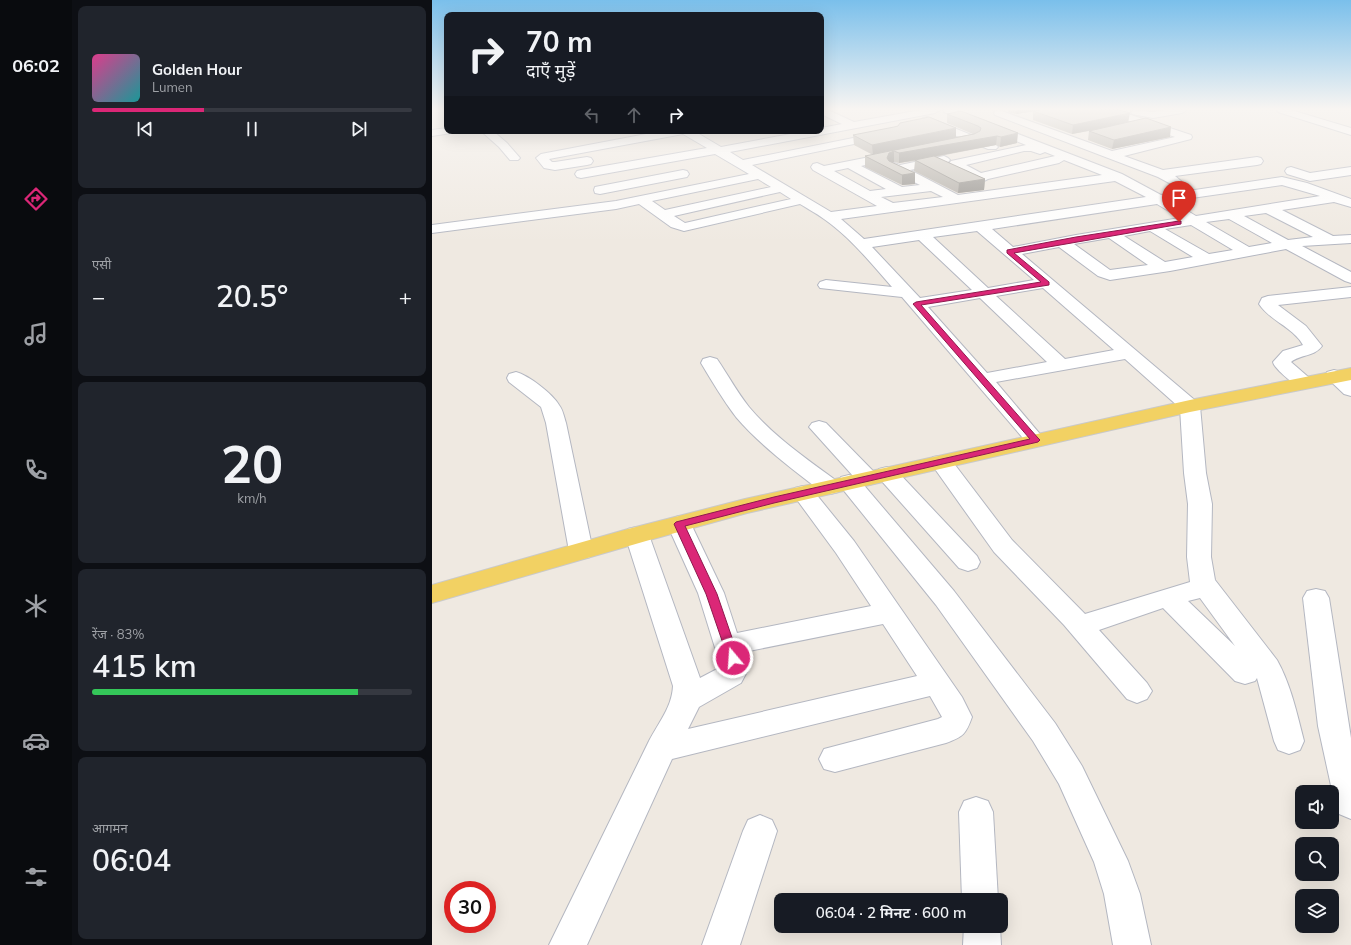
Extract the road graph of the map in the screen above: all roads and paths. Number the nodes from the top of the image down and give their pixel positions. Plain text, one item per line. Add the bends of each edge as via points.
1 (511, 154) edge
2 (556, 154) edge
3 (578, 154) edge
4 (692, 154) edge
5 (724, 154) edge
6 (788, 154) edge
7 (795, 154) edge
8 (866, 154) edge
9 (896, 154) edge
10 (984, 154) edge
11 (990, 154) edge
12 (1001, 154) edge
13 (1050, 154) edge
14 (1055, 154) edge
15 (1074, 154) edge
16 (1116, 154) edge
17 (1144, 154) edge
18 (1112, 155) joint
19 (514, 158) dead end
20 (1063, 158) junction
21 (1155, 158) dead end
22 (662, 159) junction
23 (876, 159) junction
24 (587, 161) junction
25 (1257, 161) dead end
26 (934, 162) junction
27 (1169, 163) dead end
28 (741, 164) junction
29 (849, 164) junction
30 (1024, 167) junction
31 (1284, 168) dead end
32 (822, 170) junction
33 (898, 170) junction
34 (1190, 170) junction
35 (601, 171) junction
36 (1348, 173) edge
37 (581, 174) dead end
38 (683, 174) junction
39 (1162, 174) junction
40 (761, 175) junction
41 (1116, 176) junction
42 (979, 177) junction
43 (1078, 182) junction
44 (1058, 184) junction
45 (933, 187) junction
46 (702, 188) junction
47 (783, 188) junction
48 (600, 190) dead end
49 (900, 191) junction
50 (1011, 191) junction
51 (998, 193) junction
52 (1198, 194) junction
53 (868, 195) junction
54 (1337, 198) junction
55 (957, 199) junction
56 (1158, 199) junction
57 (641, 200) junction
58 (802, 200) junction
59 (1351, 203) edge
60 (892, 208) junction
61 (1267, 208) junction
62 (1230, 214) junction
63 (662, 215) junction
64 (830, 216) junction
65 (1193, 220) junction
66 (980, 226) junction
67 (1152, 227) junction
68 (432, 229) edge
69 (1111, 233) junction
70 (922, 235) junction
71 (1351, 239) edge
72 (1330, 240) junction
73 (1062, 242) junction
74 (861, 244) junction
75 (1287, 245) junction
76 (1009, 252) junction
77 (1246, 252) junction
78 (1206, 260) junction
79 (1162, 267) junction
80 (1351, 278) edge
81 (1046, 283) junction
82 (826, 285) dead end
83 (1351, 292) edge
84 (984, 293) junction
85 (912, 299) junction
86 (1129, 353) junction
87 (710, 363) dead end
88 (1061, 365) junction
89 (516, 378) dead end
90 (983, 379) junction
91 (1346, 380) edge
92 (1304, 382) junction
93 (1190, 406) junction
94 (820, 427) dead end
95 (1035, 440) junction
96 (941, 462) junction
97 (858, 480) junction
98 (803, 493) junction
99 (679, 524) junction
100 (637, 535) junction
101 (581, 551) junction
102 (968, 562) dead end
103 (1206, 587) junction
104 (432, 594) edge
105 (1168, 597) junction
106 (1316, 598) dead end
107 (889, 613) junction
108 (1079, 626) junction
109 (728, 645) junction
110 (1245, 673) dead end
111 (937, 683) junction
112 (1137, 691) dead end
113 (685, 700) junction
114 (1289, 741) dead end
115 (661, 748) junction
116 (835, 758) dead end
117 (1351, 804) edge
118 (976, 812) dead end
119 (760, 831) dead end
120 (980, 893) edge
121 (982, 933) edge
122 (568, 945) edge
123 (721, 945) edge
124 (982, 945) edge
125 (1132, 945) edge

1 - 19 street
2 - 24 street via 542,158 548,165 555,166
3 - 24 street
4 - 22 street
5 - 28 street
6 - 28 street
7 - 32 street
8 - 23 street
9 - 23 street
10 - 26 street
11 - 42 street via 955,164
12 - 30 street
13 - 20 street
14 - 20 street
15 - 20 street
16 - 18 street
17 - 21 street
18 - 39 street
20 - 30 street
20 - 41 street
20 - 43 street via 1070,165
22 - 35 street
22 - 38 street
23 - 29 street
23 - 33 street
24 - 35 street
25 - 34 street
26 - 33 street
26 - 51 street
27 - 34 street
28 - 40 street
29 - 32 street
29 - 49 street
30 - 42 street
30 - 44 street
31 - 36 street via 1306,176
32 - 53 street
33 - 45 street
34 - 39 street
35 - 37 street
38 - 46 street
38 - 48 street
39 - 52 street
40 - 46 street
40 - 47 street
41 - 43 street
41 - 56 street
42 - 50 street
43 - 44 street
44 - 50 street
45 - 49 street
45 - 55 street
46 - 57 street
47 - 58 street
47 - 63 street
49 - 53 street
50 - 51 street
51 - 55 street
52 - 54 street via 1287,181
52 - 56 street
53 - 60 street
54 - 59 street
54 - 61 street
55 - 60 street
56 - 65 street
56 - 66 street
57 - 63 street
57 - 68 street via 586,210
58 - 63 street via 687,227 680,227
58 - 64 street
60 - 64 street
61 - 62 street
61 - 72 street
62 - 65 street
62 - 75 street
64 - 74 street
65 - 67 street
65 - 77 street
66 - 70 street
66 - 76 street
67 - 69 street
67 - 78 street
69 - 73 street
69 - 79 street
70 - 74 street
70 - 84 street
71 - 72 street
72 - 75 street
73 - 76 street
73 - 79 street via 1107,274
74 - 85 street
75 - 77 street
75 - 80 street
76 - 81 street
77 - 78 street
78 - 79 street
81 - 84 street
81 - 86 street
82 - 85 street
83 - 92 street via 1268,301 1269,306 1288,320 1313,346 1285,356 1282,362
84 - 85 street
84 - 88 street
85 - 90 street
86 - 88 street
86 - 93 street
87 - 97 street via 747,417 788,456
88 - 90 street
89 - 101 street via 551,407
90 - 95 street
91 - 92 main road
92 - 93 main road
93 - 95 main road
93 - 103 street via 1200,504 1199,557 1202,580
94 - 97 street
95 - 96 main road
96 - 97 main road
96 - 108 street via 1003,546
97 - 98 main road
97 - 102 street
97 - 125 street via 1044,732 1071,776 1111,861 1122,894
98 - 99 main road
98 - 107 street via 845,547
99 - 100 main road
99 - 109 street via 711,594
100 - 101 main road
100 - 113 street via 688,686
101 - 104 main road
103 - 105 street
103 - 114 street via 1267,668
105 - 108 street
105 - 110 street
106 - 117 street via 1333,726
107 - 109 street
107 - 111 street
108 - 112 street
109 - 113 street via 735,668 731,675
111 - 115 street
111 - 116 street via 952,704 957,717 954,725 946,730
113 - 115 street
115 - 122 street
118 - 120 street
119 - 123 street
121 - 124 street

